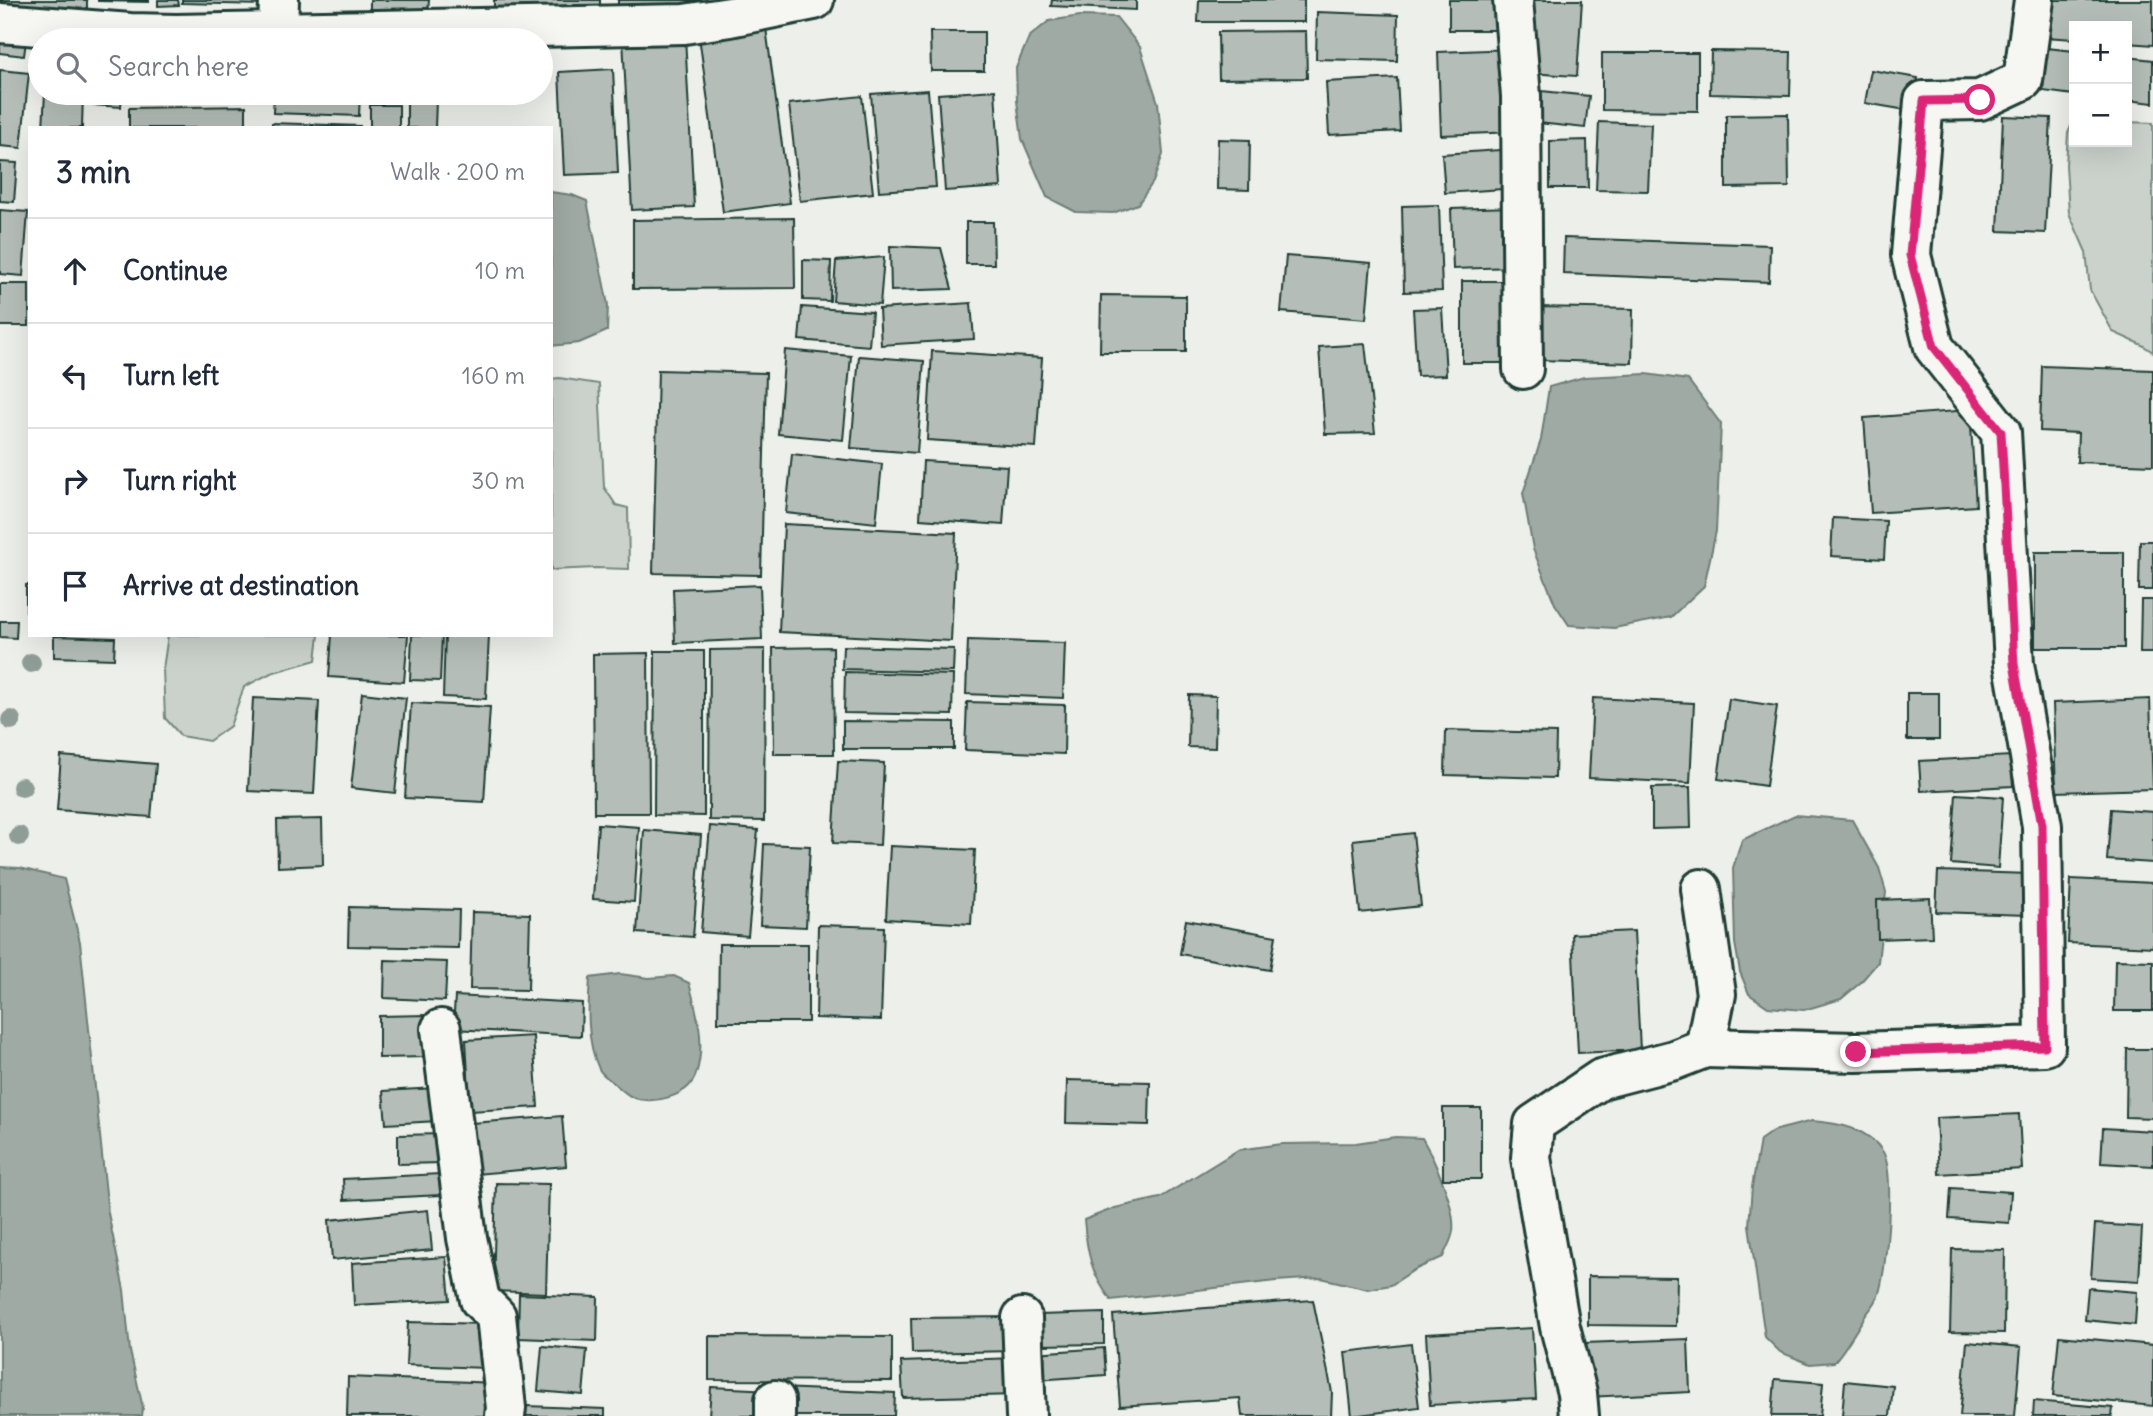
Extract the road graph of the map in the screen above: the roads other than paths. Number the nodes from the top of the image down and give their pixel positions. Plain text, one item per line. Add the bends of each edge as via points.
1 (814, 0) edge
2 (1513, 0) edge
3 (2034, 0) edge
4 (278, 16) edge
5 (0, 23) edge
6 (65, 28) edge
7 (210, 28) edge
8 (1523, 369) dead end
9 (1701, 890) dead end
10 (441, 1029) dead end
11 (1705, 1048) junction
12 (1022, 1318) dead end
13 (505, 1416) edge
14 (1026, 1416) edge
15 (1579, 1416) edge

1 - 4 street via 684,23
2 - 8 street via 1521,96
3 - 11 street via 2023,80 1980,100 1924,101 1910,255 1934,347 2001,432 2014,664 2042,825 2045,1046 1856,1052
4 - 7 street
5 - 6 street
9 - 11 street via 1716,994
10 - 13 street via 467,1238 480,1300 496,1316
11 - 15 street via 1601,1079 1534,1124 1531,1158
12 - 14 street

